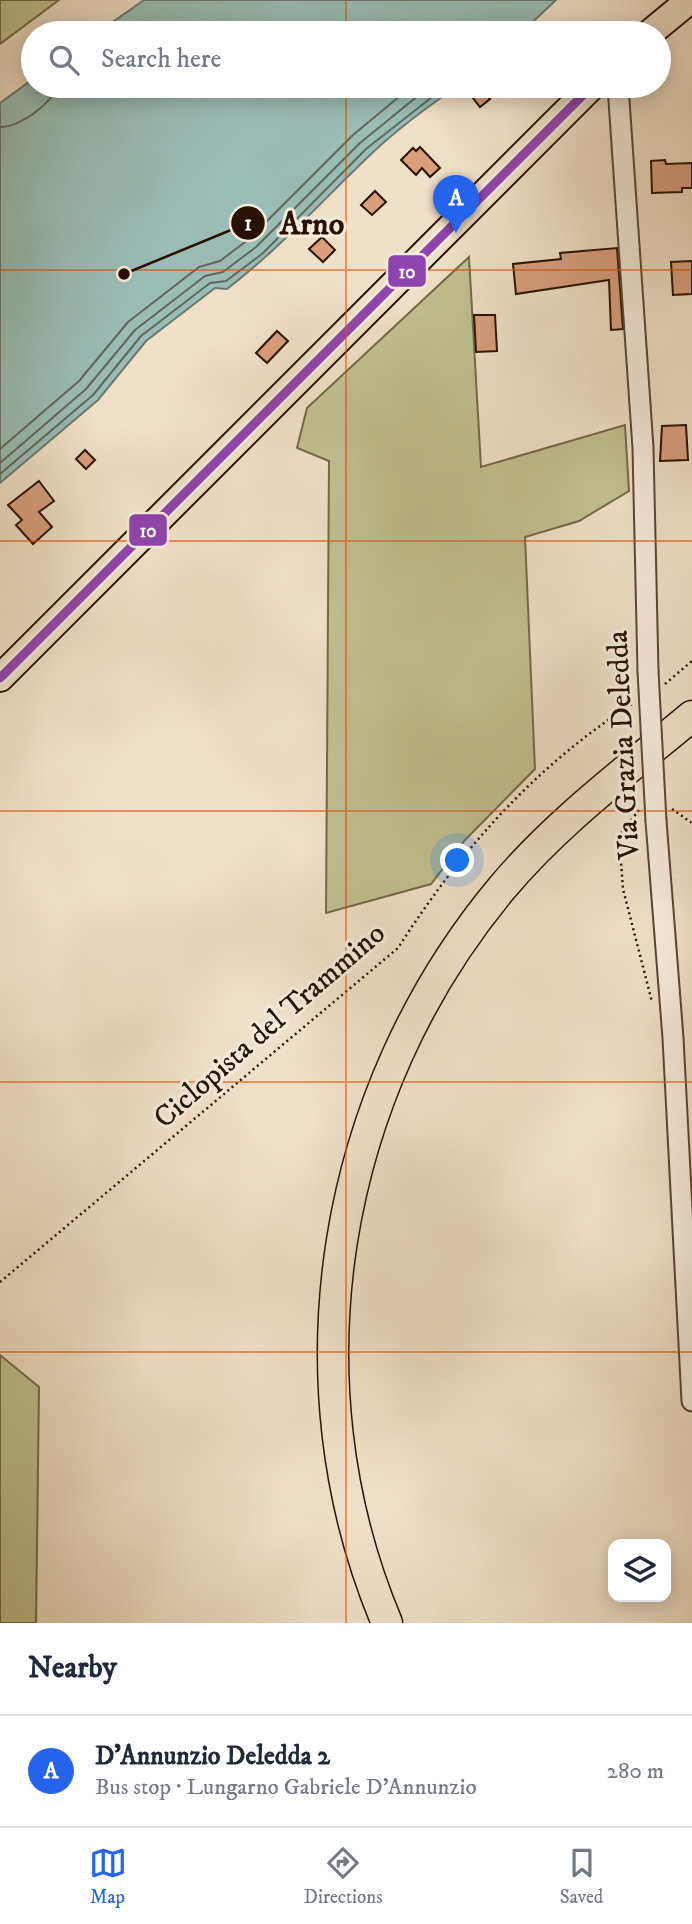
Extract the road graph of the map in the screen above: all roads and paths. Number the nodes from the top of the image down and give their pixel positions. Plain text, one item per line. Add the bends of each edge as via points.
1 (690, 0) edge
2 (665, 21) edge
3 (580, 98) edge
4 (619, 98) edge
5 (692, 661) edge
6 (0, 678) edge
7 (653, 679) junction
8 (640, 699) dead end
9 (692, 716) edge
10 (653, 812) junction
11 (692, 823) edge
12 (655, 1006) dead end
13 (0, 1282) edge
14 (692, 1401) edge
15 (387, 1623) edge

1 - 2 main road
3 - 6 main road
4 - 7 street, Via Grazia Deledda via 643,448
5 - 7 path via 683,672
7 - 10 street, Via Grazia Deledda, bridge
8 - 13 path, Ciclopista del Trammino via 587,733 481,834 436,888 398,948
9 - 15 highway via 557,830 494,899 415,1017 373,1113 340,1246 331,1374 337,1446 351,1515
10 - 11 path via 671,808
10 - 12 path via 619,836 623,889
10 - 14 street, Via Grazia Deledda via 673,1038

